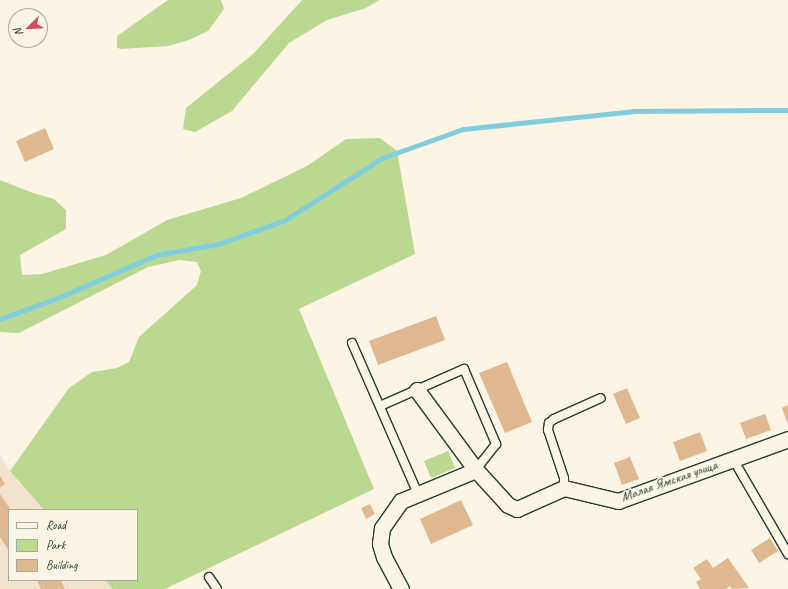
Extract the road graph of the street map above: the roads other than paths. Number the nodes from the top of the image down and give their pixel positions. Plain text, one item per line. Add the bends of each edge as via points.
1 (352, 343) dead end
2 (418, 390) junction
3 (601, 398) dead end
4 (380, 406) junction
5 (788, 439) edge
6 (732, 460) junction
7 (476, 470) junction
8 (564, 488) junction
9 (418, 494) junction
10 (788, 554) edge
11 (209, 577) dead end
12 (217, 589) edge
13 (401, 589) edge

1 - 4 lane
2 - 4 lane
2 - 7 street
2 - 7 lane via 464,370 496,444
3 - 8 lane via 554,418 549,423 548,430 564,478
4 - 9 lane
5 - 6 street, Малая Ямская улица
6 - 8 street, Малая Ямская улица via 618,501
6 - 10 lane
7 - 8 street via 508,505 517,509
7 - 9 street
9 - 13 street via 401,501 382,528 380,544 384,557
11 - 12 lane

